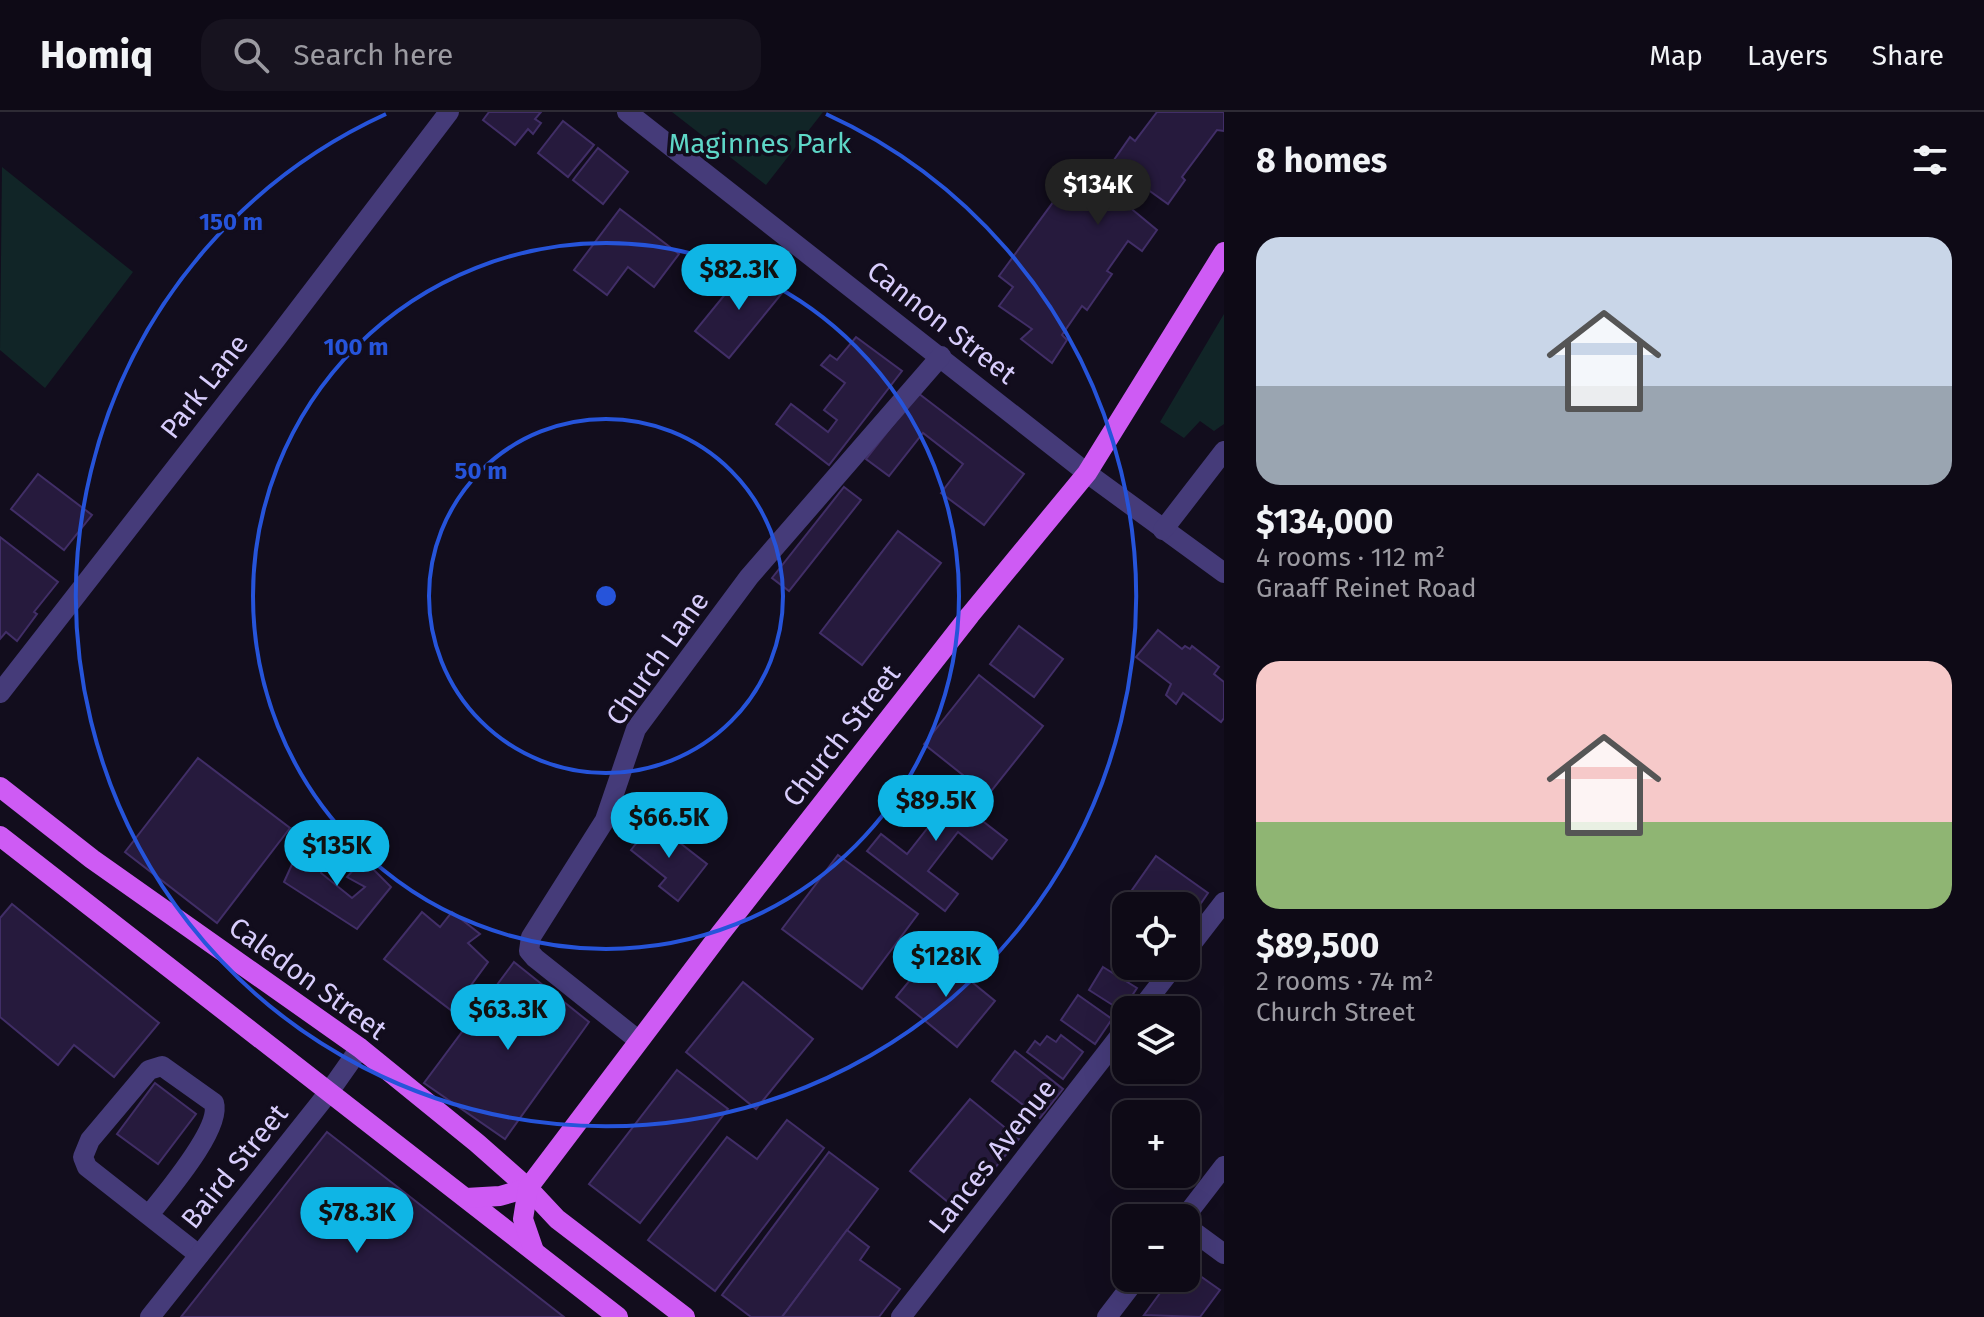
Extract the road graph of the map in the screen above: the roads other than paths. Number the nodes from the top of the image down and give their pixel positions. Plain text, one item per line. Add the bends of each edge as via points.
1 (449, 112) edge
2 (627, 112) edge
3 (1224, 252) edge
4 (941, 356) junction
5 (1224, 451) edge
6 (1087, 473) junction
7 (1163, 530) junction
8 (1224, 573) edge
9 (0, 693) edge
10 (0, 787) edge
11 (0, 836) edge
12 (1224, 902) edge
13 (1200, 933) edge
14 (1163, 980) edge
15 (1151, 996) edge
16 (638, 1040) junction
17 (1112, 1046) edge
18 (360, 1048) junction
19 (329, 1092) junction
20 (1224, 1166) edge
21 (528, 1188) junction
22 (466, 1198) junction
23 (1195, 1204) edge
24 (149, 1215) junction
25 (1200, 1236) edge
26 (534, 1251) junction
27 (1224, 1254) edge
28 (199, 1255) junction
29 (1126, 1292) edge
30 (150, 1317) edge
31 (618, 1317) edge
32 (685, 1317) edge
33 (901, 1317) edge
34 (1107, 1317) edge

1 - 9 street, Park Lane
2 - 4 street, Cannon Street
3 - 6 main road, Church Street
4 - 6 street, Cannon Street
4 - 16 street, Church Lane via 749,577 636,729 605,820 531,937 529,951 535,958
5 - 7 street
6 - 7 street, Cannon Street
6 - 16 main road, Church Street
7 - 8 street, Cannon Street
10 - 18 main road, Caledon Street
11 - 19 main road
12 - 13 street
14 - 15 street
16 - 21 main road, Church Street
17 - 33 street, Lances Avenue
18 - 19 street, Baird Street
18 - 21 main road, Caledon Street
19 - 22 main road
19 - 28 street, Baird Street
20 - 23 street
21 - 22 main road
21 - 26 main road via 523,1219
21 - 32 main road, Caledon Street via 557,1219
22 - 26 main road
24 - 24 street via 87,1167 83,1157 90,1140 149,1070 162,1066 214,1103 216,1110 186,1168
24 - 28 street
25 - 27 street
26 - 31 main road
28 - 30 street, Baird Street
29 - 34 street

